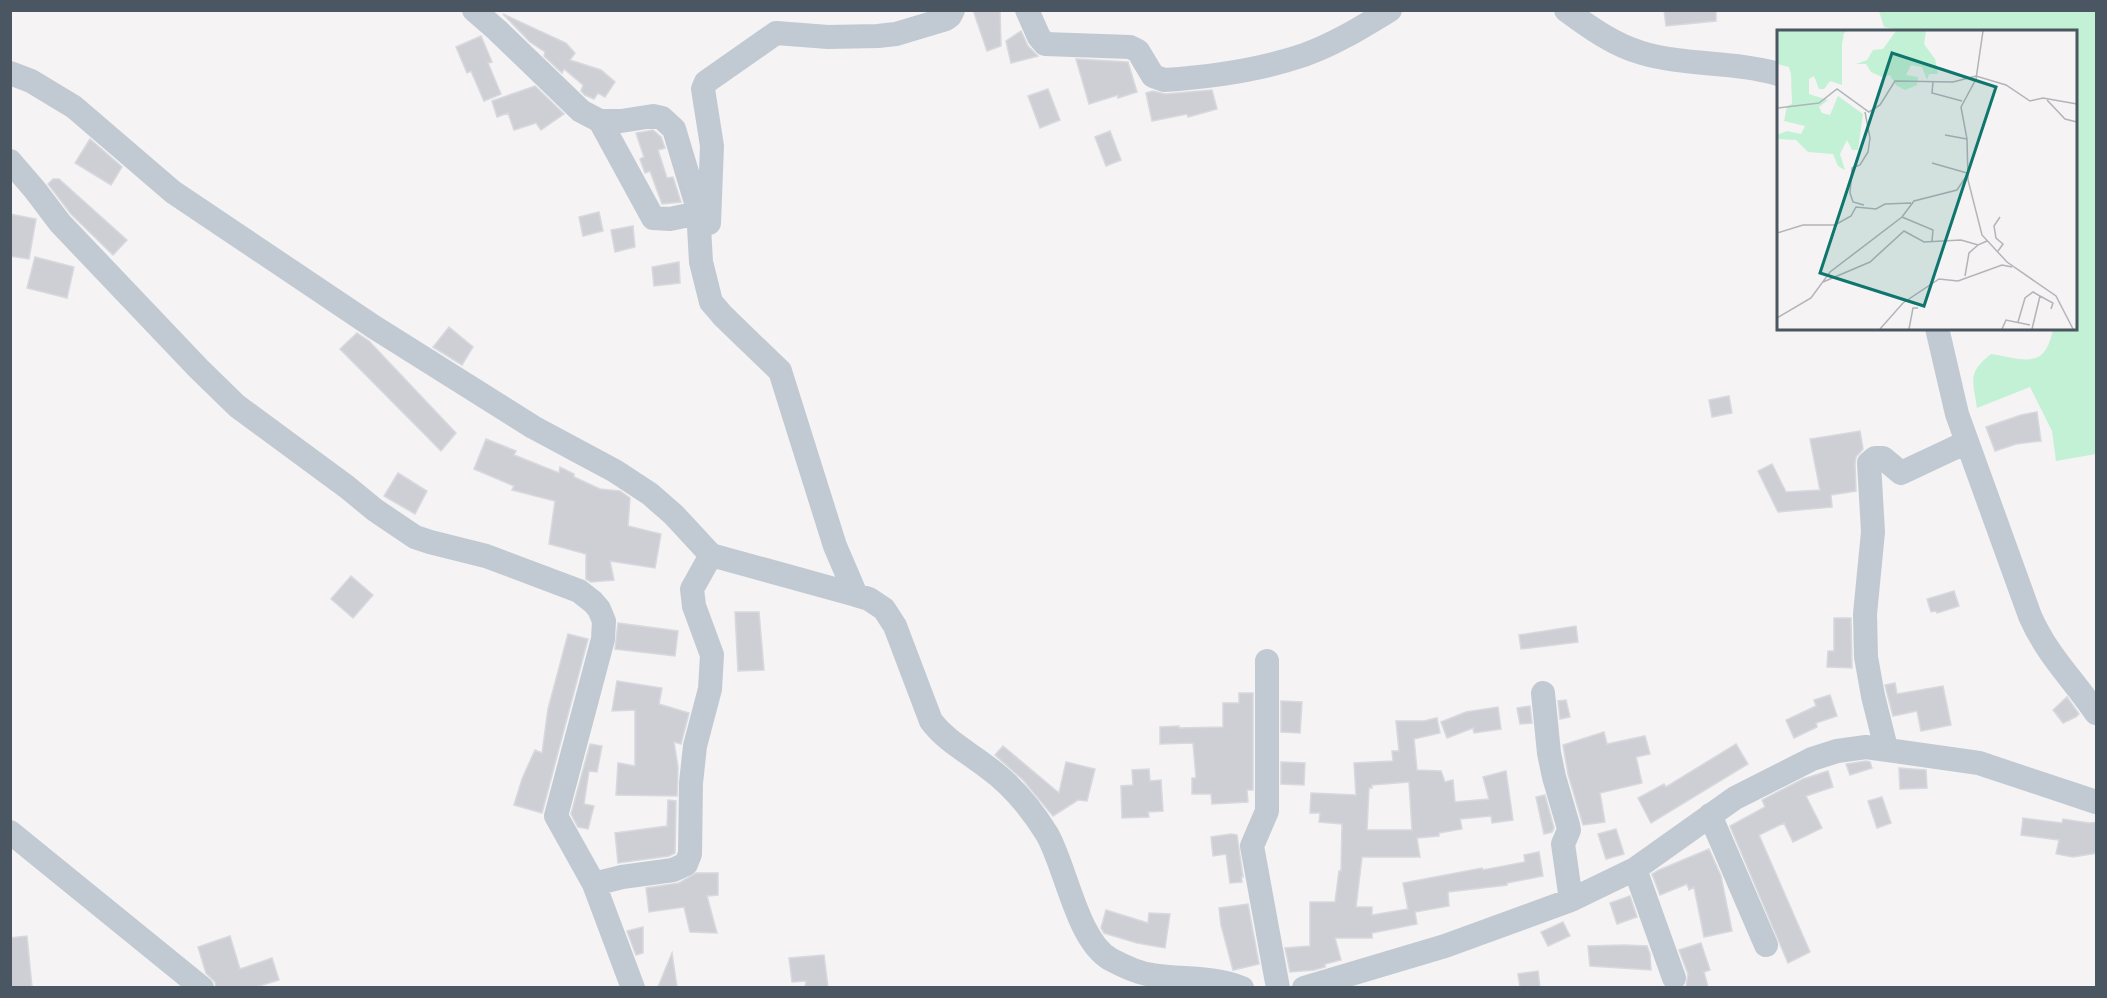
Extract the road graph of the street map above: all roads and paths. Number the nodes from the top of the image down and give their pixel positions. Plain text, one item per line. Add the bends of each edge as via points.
1 (474, 10) edge
2 (953, 10) edge
3 (1027, 10) edge
4 (1390, 10) edge
5 (1566, 10) edge
6 (10, 73) edge
7 (1777, 73) edge
8 (600, 121) junction
9 (10, 161) edge
10 (698, 213) junction
11 (716, 309) junction
12 (1937, 330) edge
13 (1967, 442) junction
14 (711, 555) junction
15 (856, 595) junction
16 (1267, 661) dead end
17 (1544, 693) dead end
18 (2097, 712) edge
19 (1886, 748) junction
20 (2097, 802) edge
21 (1710, 815) junction
22 (10, 832) edge
23 (1635, 869) junction
24 (594, 884) junction
25 (1571, 900) junction
26 (1766, 945) dead end
27 (1674, 978) dead end
28 (202, 987) edge
29 (633, 987) edge
30 (1242, 987) edge
31 (1278, 987) edge
32 (1304, 987) edge

1 - 8 street via 581,111
2 - 11 street via 946,19 896,34 828,37 776,33 706,82 703,89 711,146 709,225
3 - 4 street via 1044,44 1130,46 1138,51 1153,76 1164,80 1268,66 1347,36
5 - 7 street via 1594,31 1643,54
6 - 14 street via 74,107 173,192 374,327 533,427 650,494
8 - 10 street via 653,218
8 - 10 street via 652,116 670,124
9 - 24 street via 60,223 230,398 375,510 415,537 486,555 579,591 593,602 604,621 603,639 556,816
10 - 11 street via 701,262 707,291
11 - 15 street via 780,371 835,546
12 - 13 street
13 - 18 street via 2038,636
13 - 19 street via 1901,473 1882,458 1869,463 1873,532 1865,614 1866,657
14 - 15 street
14 - 24 street via 692,589 694,606 712,655 710,688 695,746 690,854 686,864 673,870
15 - 30 street via 884,609 895,627 931,721 940,733 989,768 1032,810 1049,838 1088,935 1107,957 1150,975 1220,981
16 - 31 street via 1267,811 1252,846
17 - 25 street via 1549,753 1569,830 1563,844
19 - 20 street via 1979,763
19 - 21 street via 1847,749 1812,759
21 - 23 street
21 - 26 street
22 - 28 street
23 - 25 street
23 - 27 street
24 - 29 street
25 - 32 street via 1445,946

